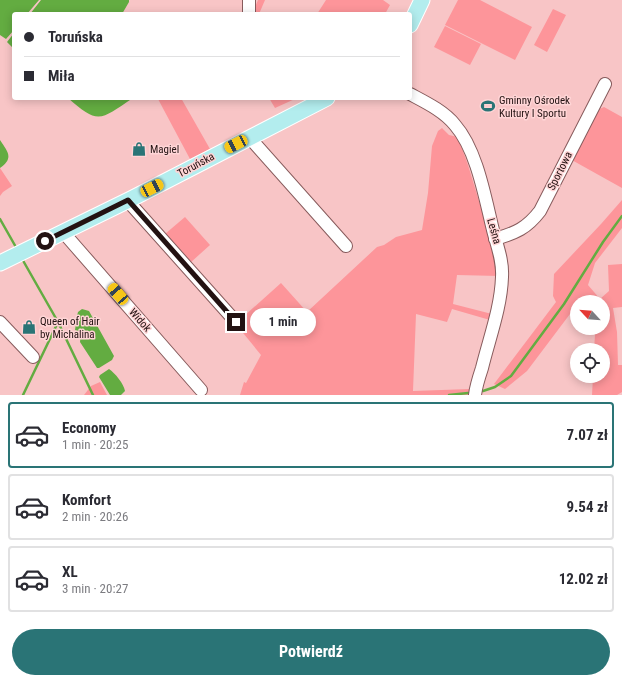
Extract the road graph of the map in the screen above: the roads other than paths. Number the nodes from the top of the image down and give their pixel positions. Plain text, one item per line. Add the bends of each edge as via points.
1 (249, 0) edge
2 (422, 0) edge
3 (249, 12) edge
4 (412, 22) edge
5 (605, 84) dead end
6 (412, 95) edge
7 (323, 100) edge
8 (249, 137) junction
9 (128, 200) junction
10 (63, 232) junction
11 (495, 239) junction
12 (346, 246) dead end
13 (0, 263) edge
14 (0, 322) edge
15 (236, 322) dead end
16 (33, 357) dead end
17 (201, 390) dead end
18 (475, 395) edge

1 - 3 street
2 - 4 main road
5 - 11 street, Sportowa via 537,215 516,233
6 - 11 street, Leśna via 444,114 455,124 464,139 478,174
7 - 8 main road, Toruńska
8 - 9 main road, Toruńska
8 - 12 street
9 - 10 main road, Toruńska
9 - 15 street
10 - 13 main road, Toruńska
10 - 17 street, Widok
11 - 18 street, Leśna via 502,257 501,287
14 - 16 street

